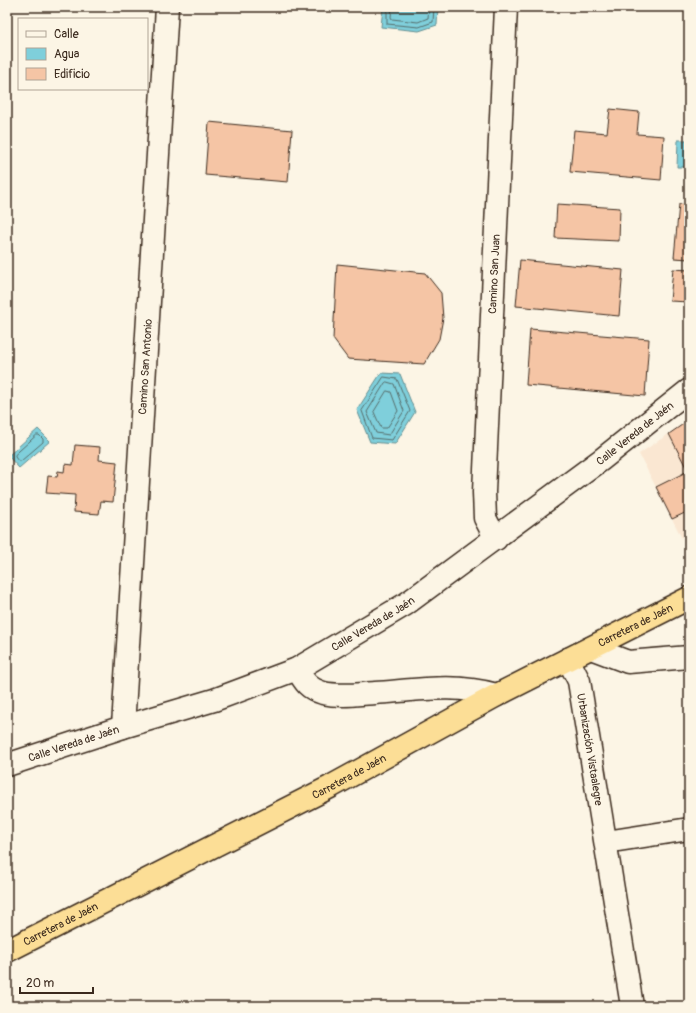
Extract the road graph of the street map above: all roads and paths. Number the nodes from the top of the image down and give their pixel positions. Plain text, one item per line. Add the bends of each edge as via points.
1 (167, 7) edge
2 (506, 7) edge
3 (689, 390) edge
4 (496, 539) junction
5 (689, 598) edge
6 (591, 648) junction
7 (689, 657) edge
8 (568, 659) junction
9 (297, 669) junction
10 (497, 695) junction
11 (123, 727) junction
12 (7, 765) edge
13 (689, 829) edge
14 (606, 842) junction
15 (7, 951) edge
16 (632, 1006) edge

1 - 11 street, Camino San Antonio
2 - 4 street, Camino San Juan via 484,492 485,518
3 - 4 street, Calle Vereda de Jaén
4 - 9 street, Calle Vereda de Jaén via 406,604
5 - 6 highway, Carretera de Jaén
6 - 7 street via 628,662
6 - 8 highway, Carretera de Jaén
8 - 10 highway, Carretera de Jaén
8 - 14 street, Urbanización Vistaalegre via 579,681
9 - 10 street via 305,684 323,693 343,695 448,687 479,690
9 - 11 street, Calle Vereda de Jaén via 214,700
10 - 15 highway, Carretera de Jaén via 330,786
11 - 12 street, Calle Vereda de Jaén
13 - 14 street
14 - 16 street, Urbanización Vistaalegre

